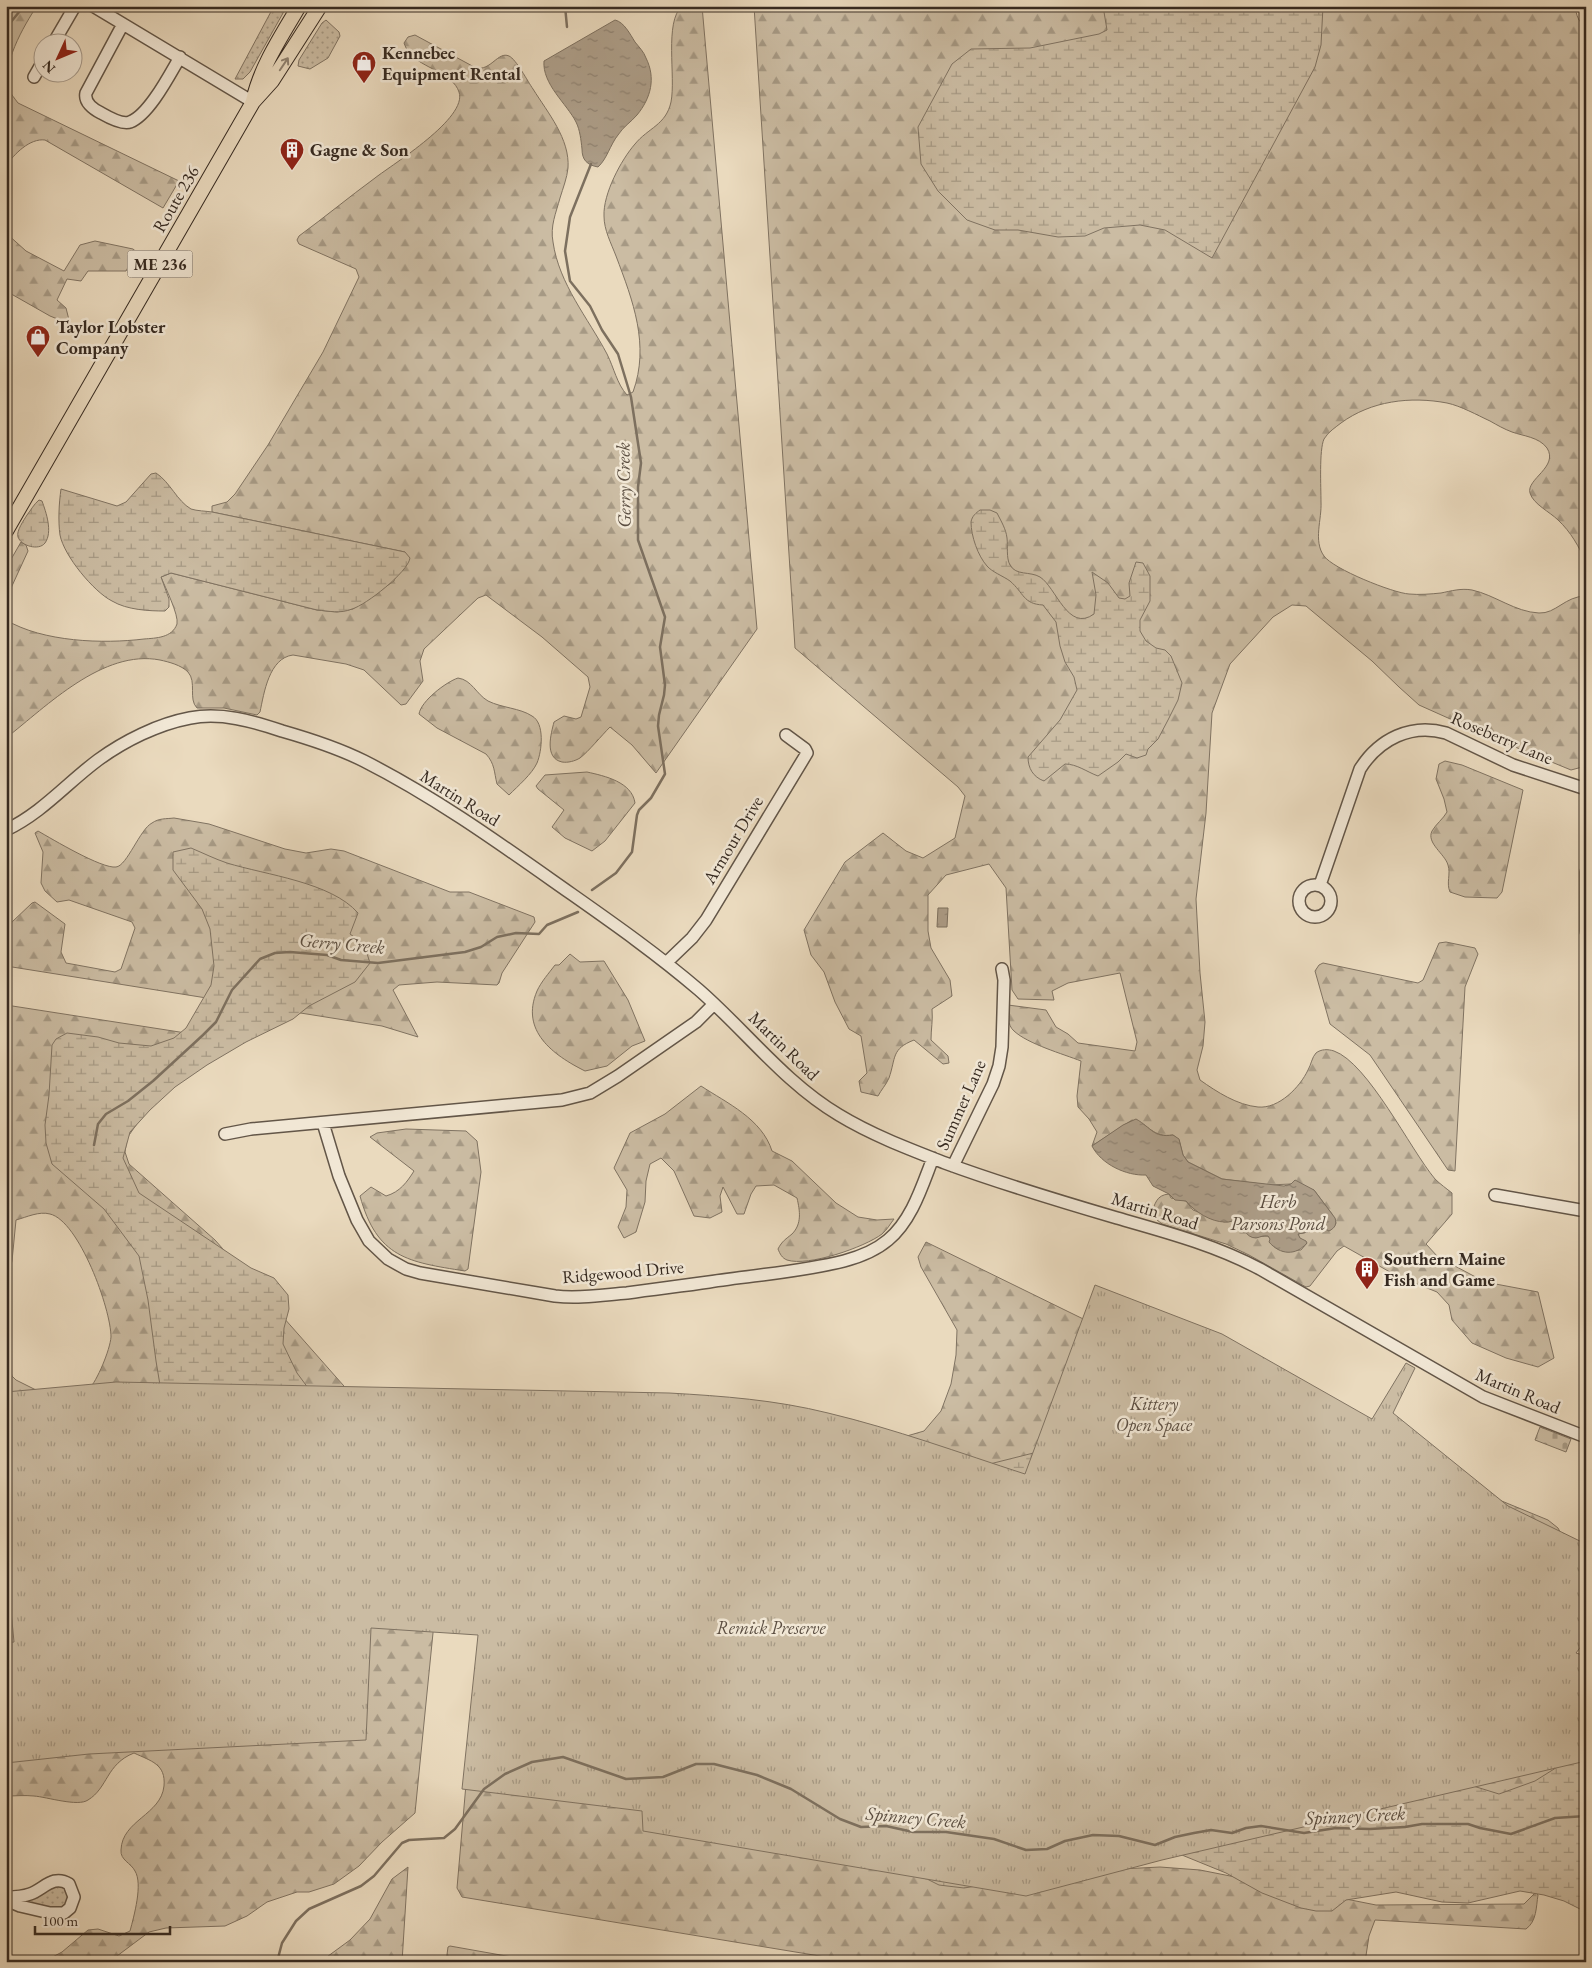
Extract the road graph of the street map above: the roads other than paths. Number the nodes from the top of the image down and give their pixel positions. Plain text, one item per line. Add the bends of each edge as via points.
1 (75, 6) edge
2 (93, 6) edge
3 (299, 6) edge
4 (320, 6) edge
5 (123, 24) junction
6 (60, 32) edge
7 (180, 58) junction
8 (253, 102) junction
9 (6, 531) edge
10 (786, 734) dead end
11 (1586, 789) edge
12 (6, 830) edge
13 (1586, 872) edge
14 (1320, 885) dead end
15 (1586, 930) edge
16 (666, 963) junction
17 (1002, 969) dead end
18 (714, 1004) junction
19 (323, 1124) junction
20 (225, 1134) dead end
21 (933, 1158) junction
22 (953, 1166) junction
23 (1495, 1195) dead end
24 (1586, 1211) edge
25 (1586, 1437) edge
26 (6, 1899) edge

1 - 6 street
2 - 5 street
3 - 8 main road, Route 236 / ME 236 via 266,63
8 -> 4 main road, Route 236 / ME 236 via 276,75
5 - 7 street
5 - 7 street via 86,92 89,104 98,112 129,123 153,102
7 - 8 street
8 - 9 main road, Route 236 / ME 236
10 - 16 street, Armour Drive via 807,753 706,920
11 - 14 street, Roseberry Lane via 1514,765 1436,730 1399,733 1376,750 1360,769
12 - 16 street, Martin Road via 32,816 98,760 129,742 191,718 233,718 338,749 406,784 485,833
13 - 15 street
16 - 18 street, Martin Road
17 - 22 street, Summer Lane via 999,1066
18 - 19 street via 696,1022 590,1093 562,1100
18 - 21 street, Martin Road via 824,1106 886,1140
19 - 20 street
19 - 21 street, Ridgewood Drive via 357,1220 369,1241 394,1263 420,1273 575,1297 746,1277 856,1258 883,1244 900,1227 915,1202
21 - 22 street, Martin Road
22 - 25 street, Martin Road via 1230,1254 1484,1397
23 - 24 street
26 - 26 street via 20,1906 59,1914 70,1908 74,1897 68,1884 53,1880 29,1894

